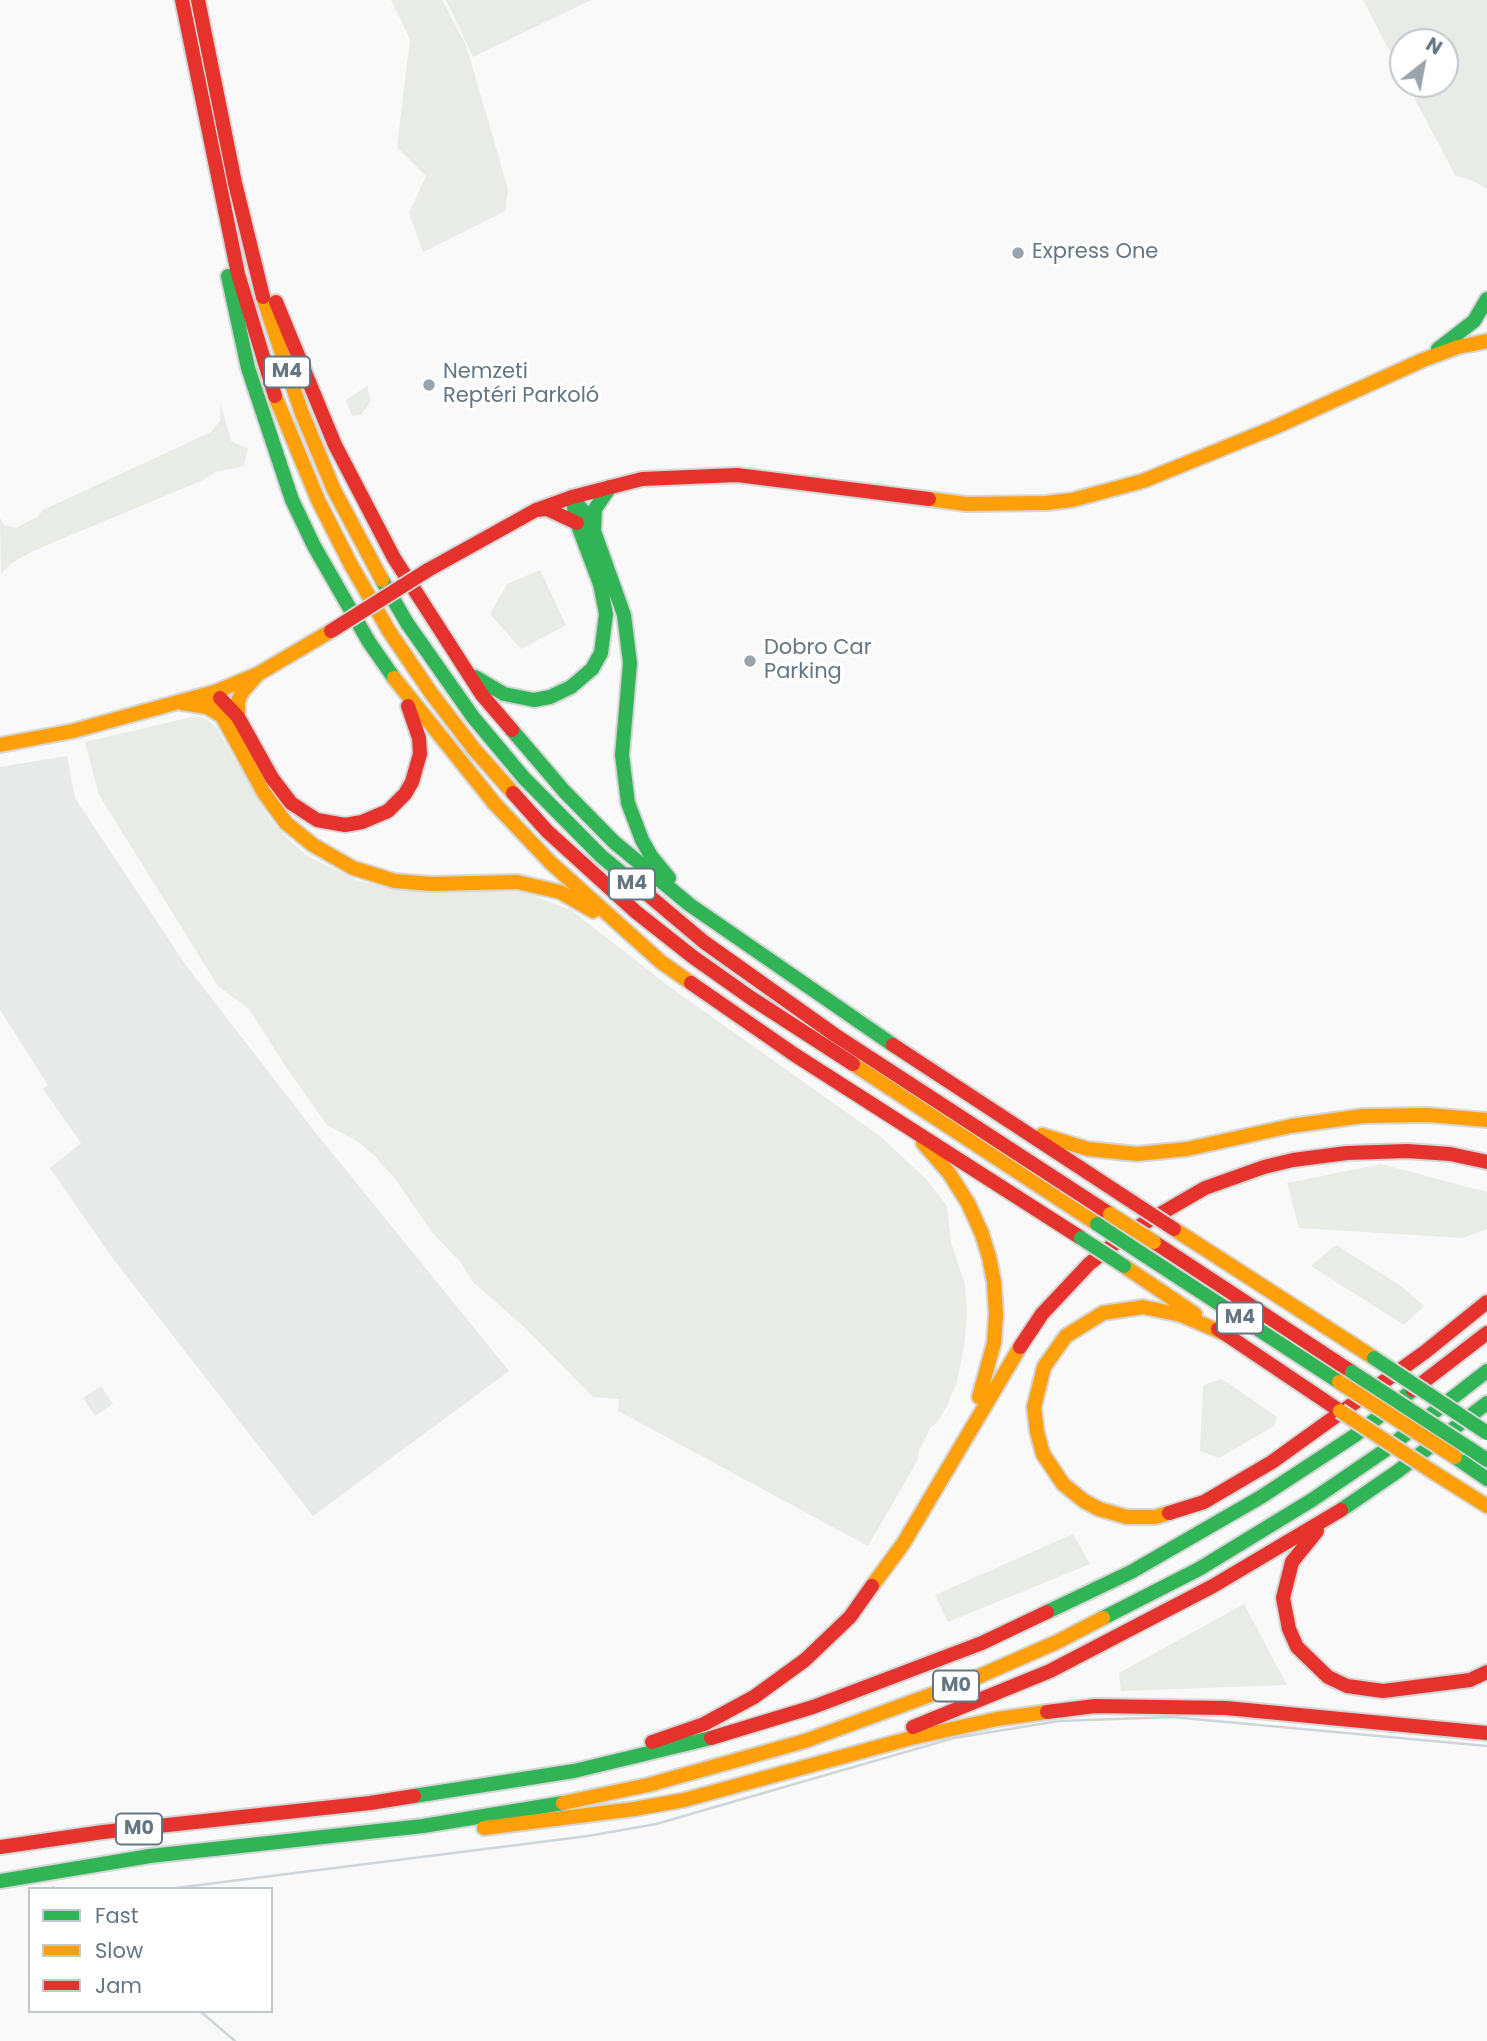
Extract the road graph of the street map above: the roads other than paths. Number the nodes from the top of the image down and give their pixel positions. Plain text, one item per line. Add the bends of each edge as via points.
1 (182, 0) edge
2 (198, 0) edge
3 (218, 180) junction
4 (235, 183) junction
5 (1486, 305) edge
6 (1487, 341) edge
7 (1423, 359) junction
8 (610, 487) junction
9 (572, 497) junction
10 (536, 510) junction
11 (577, 523) junction
12 (594, 531) junction
13 (461, 664) junction
14 (258, 674) junction
15 (401, 688) junction
16 (215, 692) junction
17 (182, 703) junction
18 (222, 716) junction
19 (238, 717) junction
20 (0, 745) edge
21 (690, 905) junction
22 (623, 929) junction
23 (980, 1102) junction
24 (1487, 1120) edge
25 (902, 1125) junction
26 (1487, 1162) edge
27 (1487, 1302) edge
28 (1487, 1333) edge
29 (1228, 1335) junction
30 (1487, 1371) edge
31 (1487, 1403) edge
32 (1487, 1433) edge
33 (961, 1443) junction
34 (1487, 1460) edge
35 (1487, 1479) edge
36 (1487, 1506) edge
37 (1331, 1517) junction
38 (1487, 1672) edge
39 (1487, 1733) edge
40 (821, 1761) junction
41 (574, 1771) junction
42 (387, 1830) junction
43 (0, 1847) edge
44 (0, 1881) edge

1 - 3 main road, M4
2 - 4 main road, M4
3 - 15 main road via 215,208 234,307 276,457 292,500 333,580
3 - 35 main road, M4, bridge via 261,354 318,500 389,631 431,693 547,831 636,912 751,998
4 - 13 main road via 250,209 274,296 335,445 394,558
4 - 34 main road, M4, bridge via 264,300 304,421 365,552 451,688 554,811 649,899 835,1035
5 - 7 main road via 1474,321
6 - 7 main road
7 - 8 main road via 1143,481 1072,500 966,504 737,475 642,479
8 - 9 main road
8 - 12 main road via 595,509
9 - 10 main road
9 - 11 main road
9 - 12 main road
10 - 11 main road via 547,509
10 - 14 main road, bridge
11 - 13 main road via 606,614 601,653 592,669 571,687 534,700 491,688
12 - 21 main road via 618,593 627,635 629,690 622,755 628,803 651,856
13 - 21 main road via 564,791 614,842
14 - 16 main road
14 - 19 main road via 242,692
15 - 19 main road via 419,738 417,769 398,802 362,822 345,825 317,820 291,803
15 - 22 main road via 495,804
16 - 17 main road
16 - 18 main road
16 - 19 main road
17 - 18 main road via 207,707
17 - 20 main road via 73,732
18 - 22 main road via 286,823 353,868 396,881 431,884 517,881 559,892
21 - 23 main road
22 - 25 main road via 727,1009
23 - 24 main road via 1051,1139 1118,1153 1187,1149 1363,1116
23 - 32 main road, bridge
25 - 29 main road, bridge
25 - 33 main road via 949,1173 968,1203 982,1234 994,1282 994,1343
26 - 33 main road via 1407,1151 1333,1154 1264,1167 1205,1188 1129,1232 1073,1280 1010,1360
27 - 29 main road via 1293,1448 1205,1502 1155,1517 1127,1517 1099,1509 1063,1484 1043,1454 1034,1407 1044,1367 1066,1336 1103,1313 1143,1307 1181,1315
28 - 41 main road, M0 via 1354,1436 1261,1497 1131,1572 1046,1614 919,1669 813,1707 712,1738
29 - 36 main road, bridge
30 - 42 main road, M0 via 1384,1451 1230,1550 1098,1622 966,1682 805,1741 648,1785 533,1809
31 - 37 main road
33 - 41 main road via 876,1585 805,1660 754,1697 704,1724
37 - 38 main road via 1292,1562 1284,1587 1289,1629 1307,1659 1328,1677 1364,1690 1427,1687 1470,1680
37 - 40 main road via 1150,1621 1050,1671
39 - 40 main road via 1226,1708 1096,1706 997,1718
40 - 42 main road via 684,1800 634,1809 429,1833
41 - 43 main road, M0 via 370,1803
42 - 44 main road, M0 via 150,1856

